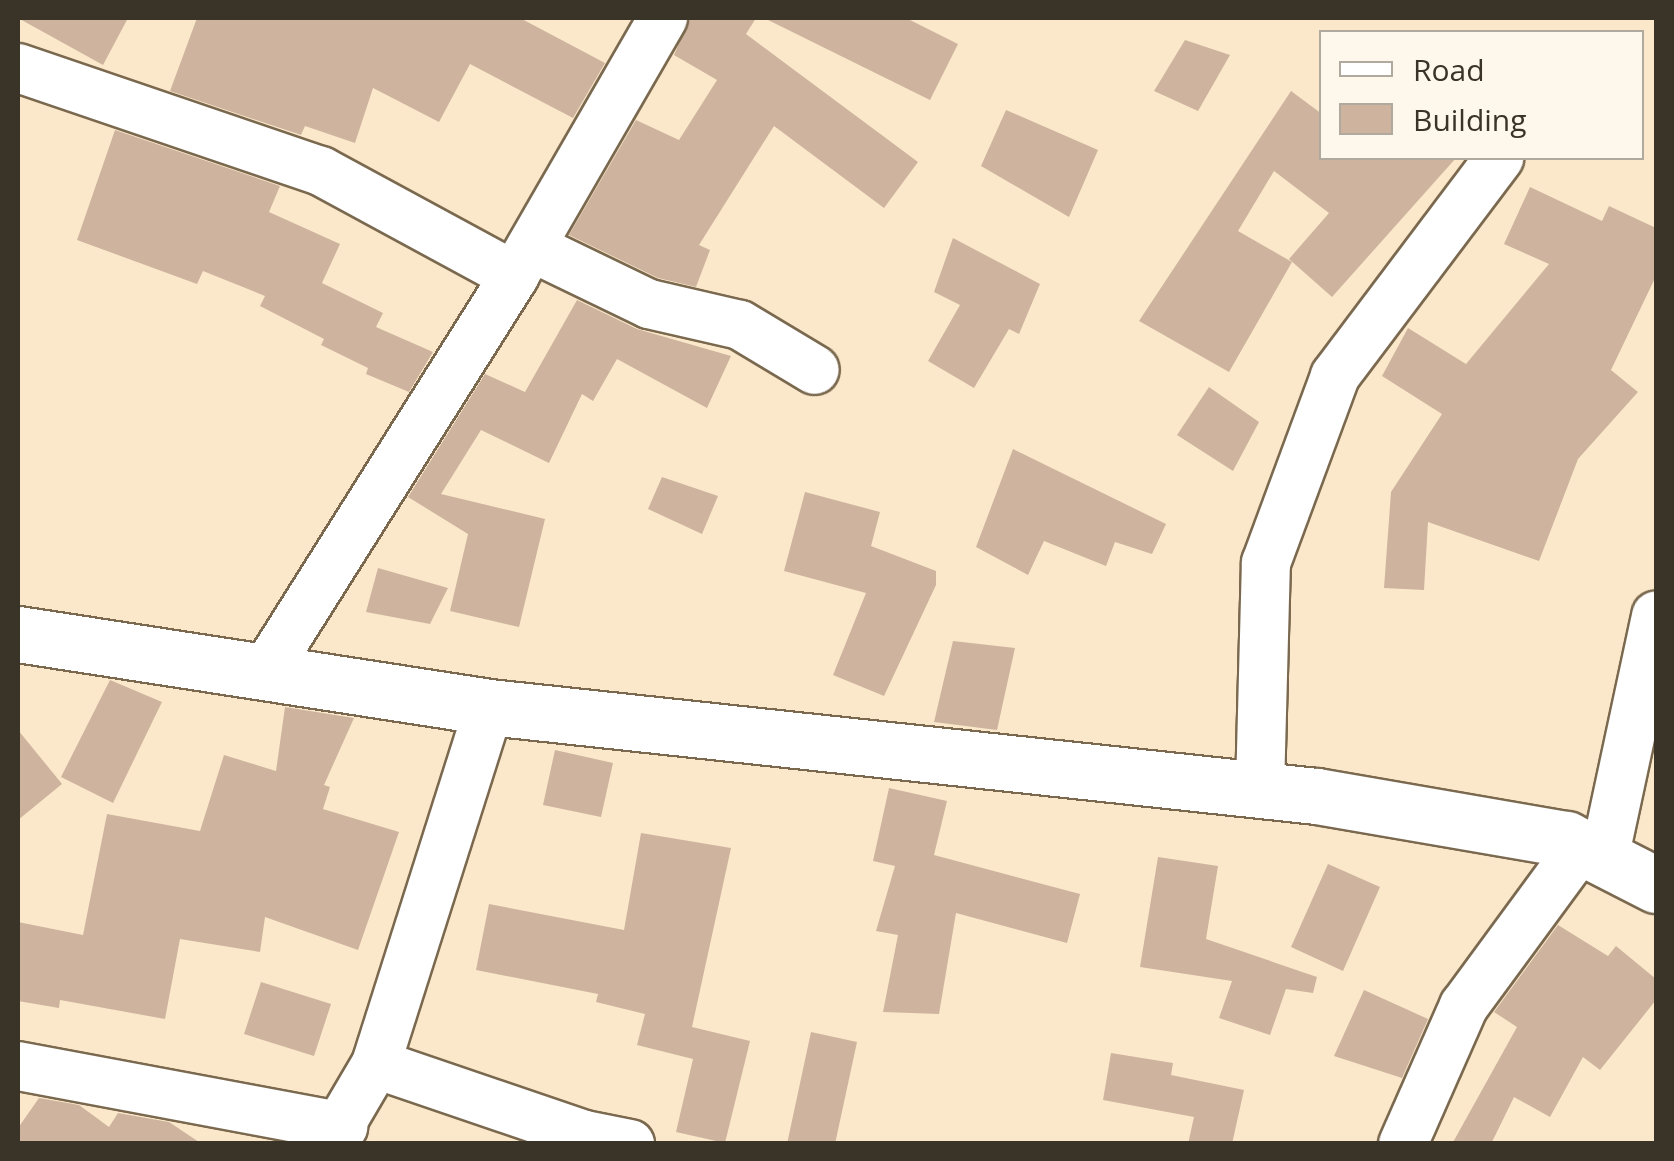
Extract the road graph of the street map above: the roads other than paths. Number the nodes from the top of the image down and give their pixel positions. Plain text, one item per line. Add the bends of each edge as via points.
1 (663, 18) edge
2 (18, 68) edge
3 (1497, 160) edge
4 (523, 262) junction
5 (815, 370) dead end
6 (1656, 616) edge
7 (18, 634) edge
8 (265, 672) junction
9 (488, 707) junction
10 (1260, 789) junction
11 (1593, 853) junction
12 (1656, 885) edge
13 (376, 1064) junction
14 (18, 1066) edge
15 (336, 1135) edge
16 (599, 1141) edge
17 (1403, 1144) edge

1 - 4 street
2 - 4 street via 321,171
3 - 10 street via 1335,376 1266,563
4 - 5 street via 740,325
4 - 8 street
6 - 11 street
7 - 8 street
8 - 9 street
9 - 10 street
9 - 13 street
10 - 11 street
11 - 12 street
11 - 17 street via 1464,1006
13 - 15 street
13 - 16 street
14 - 15 street

